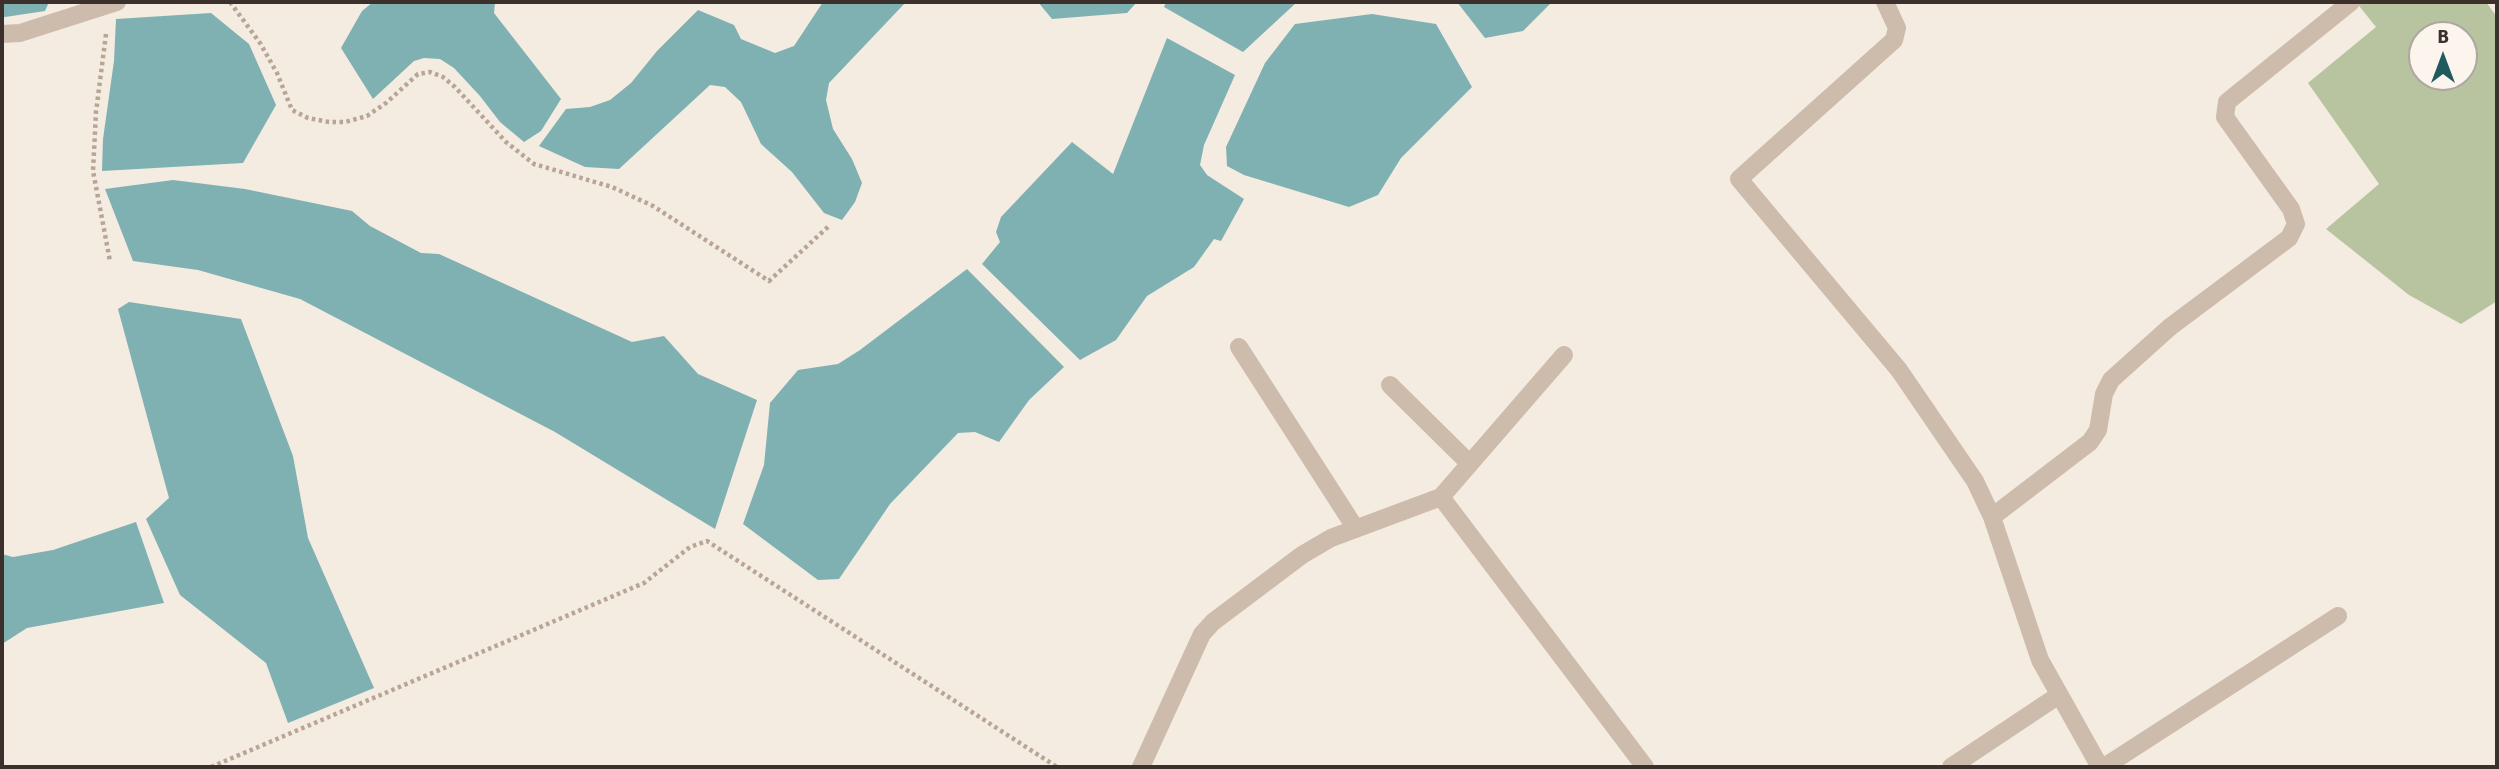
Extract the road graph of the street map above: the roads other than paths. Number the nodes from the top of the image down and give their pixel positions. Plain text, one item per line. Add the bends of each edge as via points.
1 (1885, 2) edge
2 (2351, 2) edge
3 (112, 3) edge
4 (2, 34) edge
5 (1239, 347) dead end
6 (1564, 355) dead end
7 (1390, 386) dead end
8 (1470, 464) junction
9 (1441, 497) junction
10 (1992, 517) junction
11 (1356, 529) junction
12 (2338, 616) dead end
13 (2059, 695) junction
14 (1141, 767) edge
15 (1645, 767) edge
16 (1951, 767) edge
17 (2102, 767) edge

1 - 10 street via 1896,27 1894,40 1739,179 1899,370 1969,472
2 - 10 street via 2227,103 2225,117 2291,209 2296,224 2289,238 2170,327 2111,380 2098,430 2090,442
3 - 4 street via 20,33
5 - 11 street
6 - 8 street
7 - 8 street
8 - 9 street
9 - 11 street
9 - 15 street
10 - 13 street via 2033,642
11 - 14 street via 1302,555 1202,634
12 - 17 street
13 - 16 street
13 - 17 street

